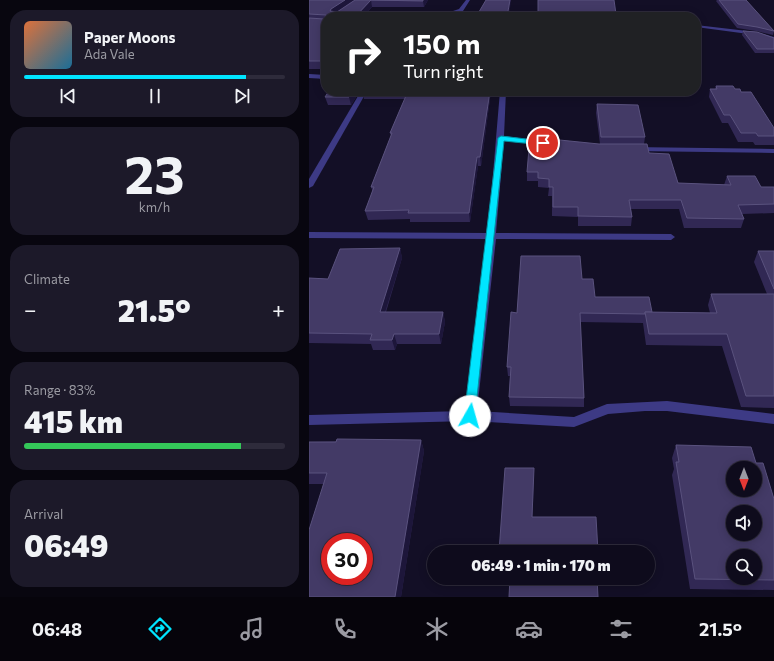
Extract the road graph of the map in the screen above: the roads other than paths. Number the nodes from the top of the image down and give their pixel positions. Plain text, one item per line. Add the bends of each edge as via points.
1 (468, 0) edge
2 (454, 12) edge
3 (701, 27) edge
4 (774, 39) edge
5 (309, 76) edge
6 (321, 77) edge
7 (361, 96) edge
8 (503, 96) edge
9 (501, 138) junction
10 (553, 144) edge
11 (622, 149) edge
12 (774, 151) edge
13 (309, 186) edge
14 (309, 235) edge
15 (491, 236) junction
16 (671, 237) dead end
17 (470, 416) junction
18 (774, 419) edge
19 (309, 420) edge

1 - 2 street via 461,10
3 - 4 street
5 - 6 street
7 - 13 street
8 - 9 street
9 - 10 street
9 - 15 street
11 - 12 street
14 - 15 street
15 - 16 street
15 - 17 street
17 - 18 street via 574,422 607,409 667,406
17 - 19 street

